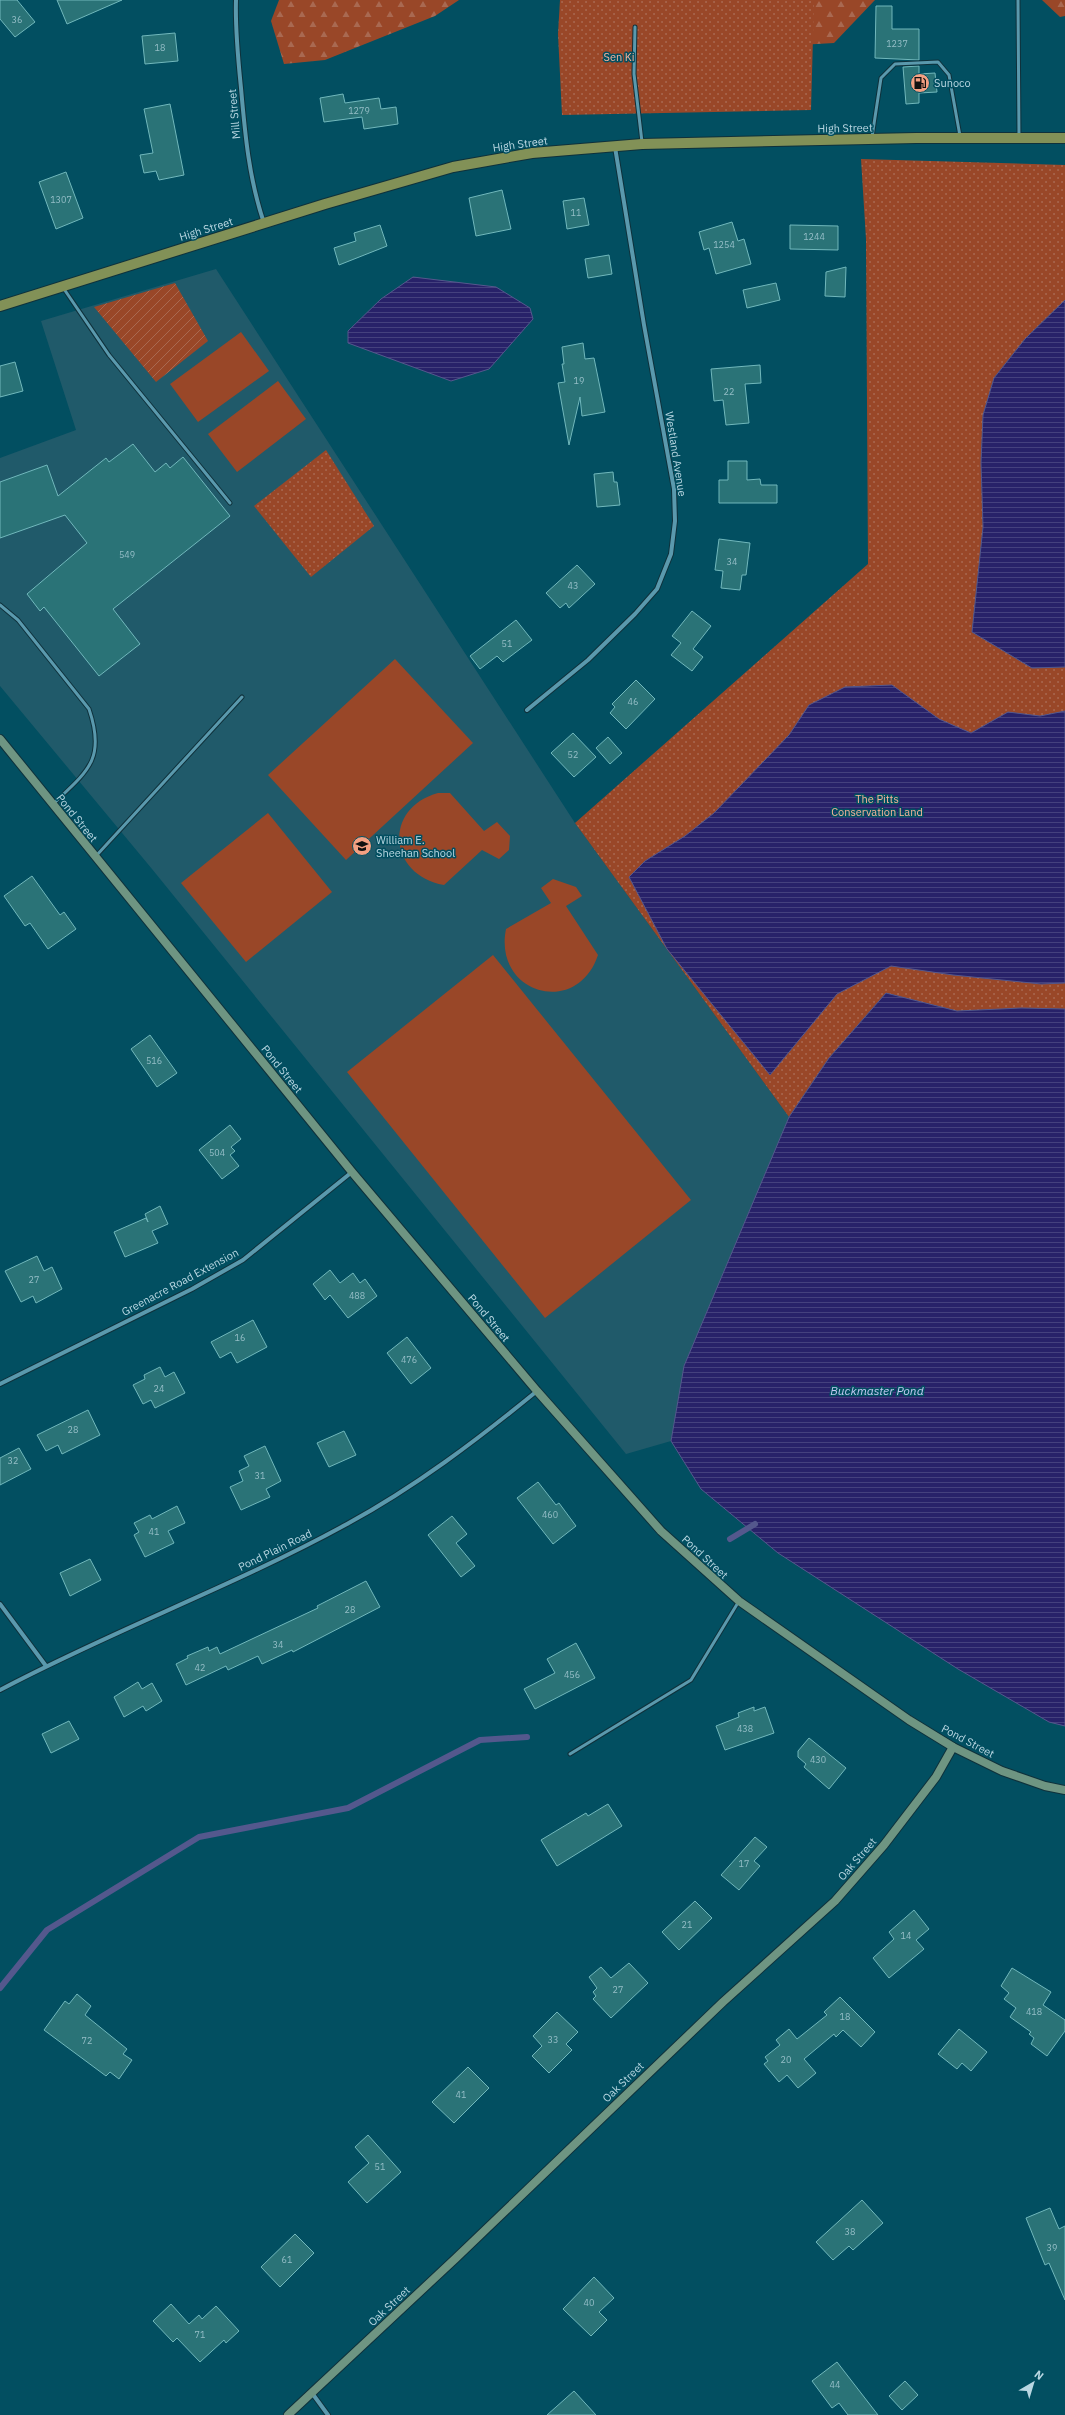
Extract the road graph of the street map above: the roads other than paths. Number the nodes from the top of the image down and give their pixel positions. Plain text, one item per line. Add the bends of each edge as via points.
1 (236, 0) edge
2 (1018, 0) edge
3 (635, 27) dead end
4 (1019, 137) junction
5 (961, 138) junction
6 (1065, 138) edge
7 (872, 139) junction
8 (642, 144) junction
9 (615, 146) junction
10 (264, 224) junction
11 (63, 287) junction
12 (0, 306) edge
13 (230, 503) dead end
14 (0, 605) edge
15 (242, 697) dead end
16 (528, 710) dead end
17 (0, 739) edge
18 (53, 805) junction
19 (95, 857) junction
20 (352, 1172) junction
21 (0, 1384) edge
22 (537, 1391) junction
23 (739, 1601) junction
24 (0, 1604) edge
25 (46, 1666) junction
26 (0, 1690) edge
27 (953, 1747) junction
28 (570, 1754) dead end
29 (1065, 1790) edge
30 (312, 2393) junction
31 (288, 2415) edge
32 (328, 2415) edge

1 - 10 street, Mill Street via 235,39 245,142 254,193
2 - 4 lane
3 - 8 lane via 634,74
4 - 5 main road, High Street
4 - 6 main road, High Street
5 - 7 main road, High Street
5 - 7 lane via 949,75 938,62 895,64 881,78
7 - 8 main road, High Street
8 - 9 main road, High Street
9 - 10 main road, High Street via 532,153 453,167
9 - 16 street, Westland Avenue via 674,489 675,521 671,554 657,589 635,614 588,660
10 - 11 main road, High Street
11 - 12 main road, High Street
11 - 13 lane via 109,354
14 - 18 lane via 18,620 89,709 95,726 97,750 84,775
15 - 19 lane
17 - 18 street, Pond Street
18 - 19 street, Pond Street
19 - 20 street, Pond Street
20 - 21 street, Greenacre Road Extension via 243,1260 192,1289
20 - 22 street, Pond Street
22 - 23 street, Pond Street via 661,1531
22 - 25 street, Pond Plain Road via 465,1447 395,1496 346,1525 271,1563
23 - 27 street, Pond Street via 847,1678
23 - 28 lane via 690,1680
24 - 25 street
25 - 26 street, Pond Plain Road
27 - 29 street, Pond Street via 1002,1771
27 - 30 street, Oak Street via 936,1777 884,1845 835,1901 654,2067
30 - 31 street, Oak Street
30 - 32 street

